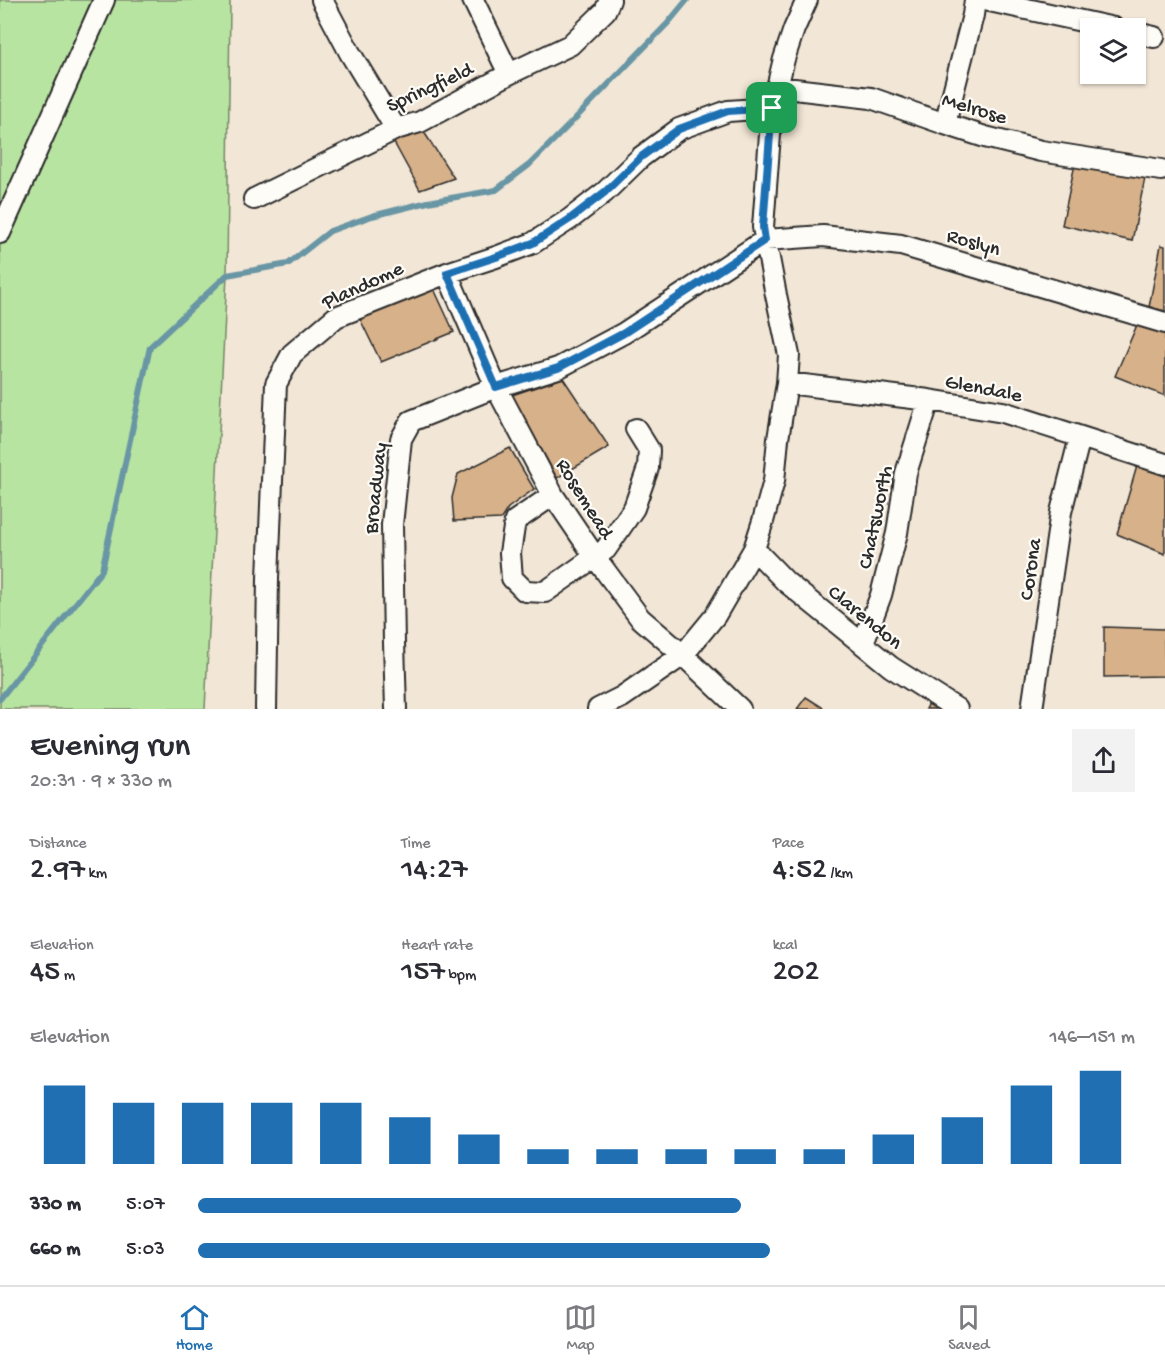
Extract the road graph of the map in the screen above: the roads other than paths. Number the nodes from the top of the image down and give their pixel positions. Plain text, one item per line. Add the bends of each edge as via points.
1 (104, 0) edge
2 (322, 0) edge
3 (473, 0) edge
4 (610, 0) edge
5 (807, 0) edge
6 (975, 0) edge
7 (985, 0) edge
8 (1080, 21) edge
9 (509, 74) junction
10 (777, 87) junction
11 (772, 108) junction
12 (945, 124) junction
13 (396, 129) junction
14 (1161, 170) dead end
15 (254, 199) dead end
16 (0, 233) edge
17 (765, 240) junction
18 (447, 273) junction
19 (1165, 323) edge
20 (787, 383) junction
21 (496, 387) junction
22 (929, 400) junction
23 (636, 429) dead end
24 (1080, 436) junction
25 (1165, 464) edge
26 (553, 495) junction
27 (753, 549) junction
28 (595, 557) junction
29 (863, 644) junction
30 (683, 655) junction
31 (266, 709) edge
32 (396, 709) edge
33 (598, 709) edge
34 (740, 709) edge
35 (957, 709) edge
36 (1032, 709) edge

1 - 16 street
2 - 13 street
3 - 9 street
4 - 9 street, Springfield via 605,11 570,45
5 - 10 street
6 - 12 street
7 - 8 street
9 - 13 street, Springfield via 420,122
10 - 11 street
10 - 12 street, Melrose via 872,98
11 - 17 street
11 - 18 street, Plandome via 728,111 679,129 641,157 605,192 533,243
12 - 14 street, Melrose via 1041,151
13 - 15 street, Springfield
17 - 19 street, Roslyn via 823,236 901,245
17 - 20 street via 789,355
17 - 21 street, Broadway via 624,333 558,368
18 - 21 street, Rosemead
18 - 31 street, Plandome via 336,317 292,354 276,384
20 - 22 street, Glendale
20 - 27 street via 774,481
21 - 26 street, Rosemead
21 - 32 street, Broadway via 411,422 401,439 392,525
22 - 24 street, Glendale via 1003,412
22 - 29 street, Chatsworth via 906,473 897,533 881,595
23 - 28 street via 649,450 648,468 634,508 606,549
24 - 25 street, Glendale
24 - 36 street, Corona via 1061,512
26 - 28 street, Rosemead
26 - 28 street via 515,521 510,553 512,578 525,591 544,592
27 - 29 street, Clarendon via 786,582
27 - 30 street via 715,616
28 - 30 street, Rosemead via 640,618
29 - 35 street, Clarendon
30 - 33 street
30 - 34 street, Rosemead

